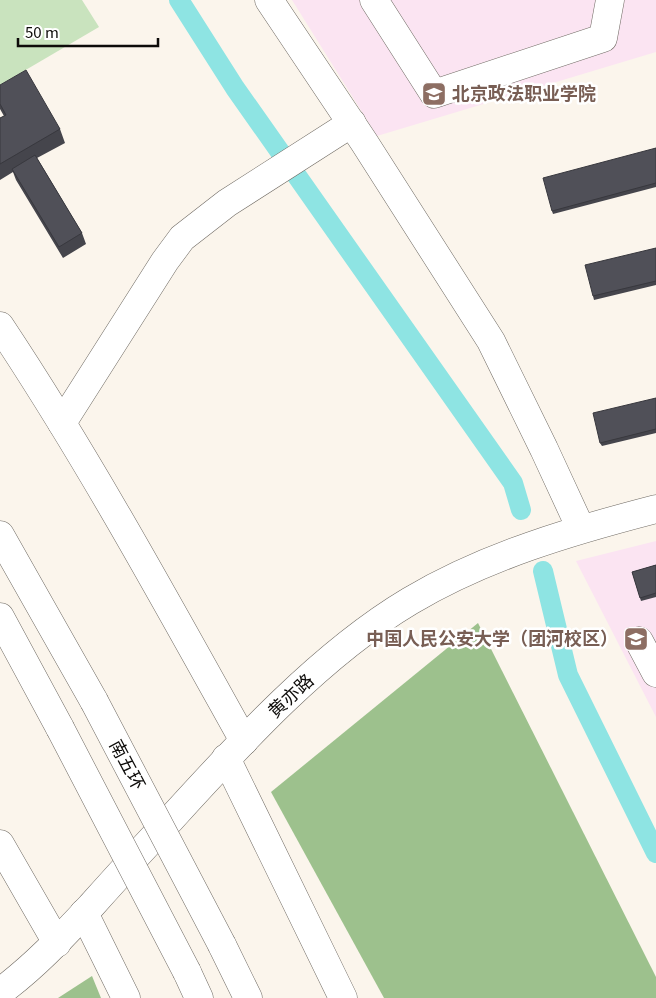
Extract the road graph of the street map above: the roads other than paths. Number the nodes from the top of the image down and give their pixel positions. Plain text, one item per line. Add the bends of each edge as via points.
1 (269, 0) edge
2 (374, 0) edge
3 (610, 0) edge
4 (346, 127) junction
5 (0, 326) edge
6 (62, 423) junction
7 (656, 509) edge
8 (581, 529) junction
9 (0, 535) edge
10 (0, 617) edge
11 (639, 641) dead end
12 (656, 673) edge
13 (235, 750) junction
14 (0, 844) edge
15 (84, 913) junction
16 (57, 943) junction
17 (0, 992) edge
18 (126, 998) edge
19 (199, 998) edge
20 (248, 998) edge
21 (343, 998) edge

1 - 4 main road
2 - 3 main road via 434,94 603,38
4 - 6 main road via 227,203 182,238
4 - 8 main road via 491,341
5 - 6 main road
6 - 13 main road via 118,514
7 - 8 main road, 黄亦路
8 - 13 main road, 黄亦路 via 505,555 410,601 365,632 312,676
9 - 20 main road, 南五环, bridge via 94,701
10 - 19 main road, bridge
11 - 12 main road
13 - 15 main road, 黄亦路
13 - 21 main road
14 - 16 main road
15 - 16 main road, 黄亦路
15 - 18 main road
16 - 17 main road, 黄亦路

